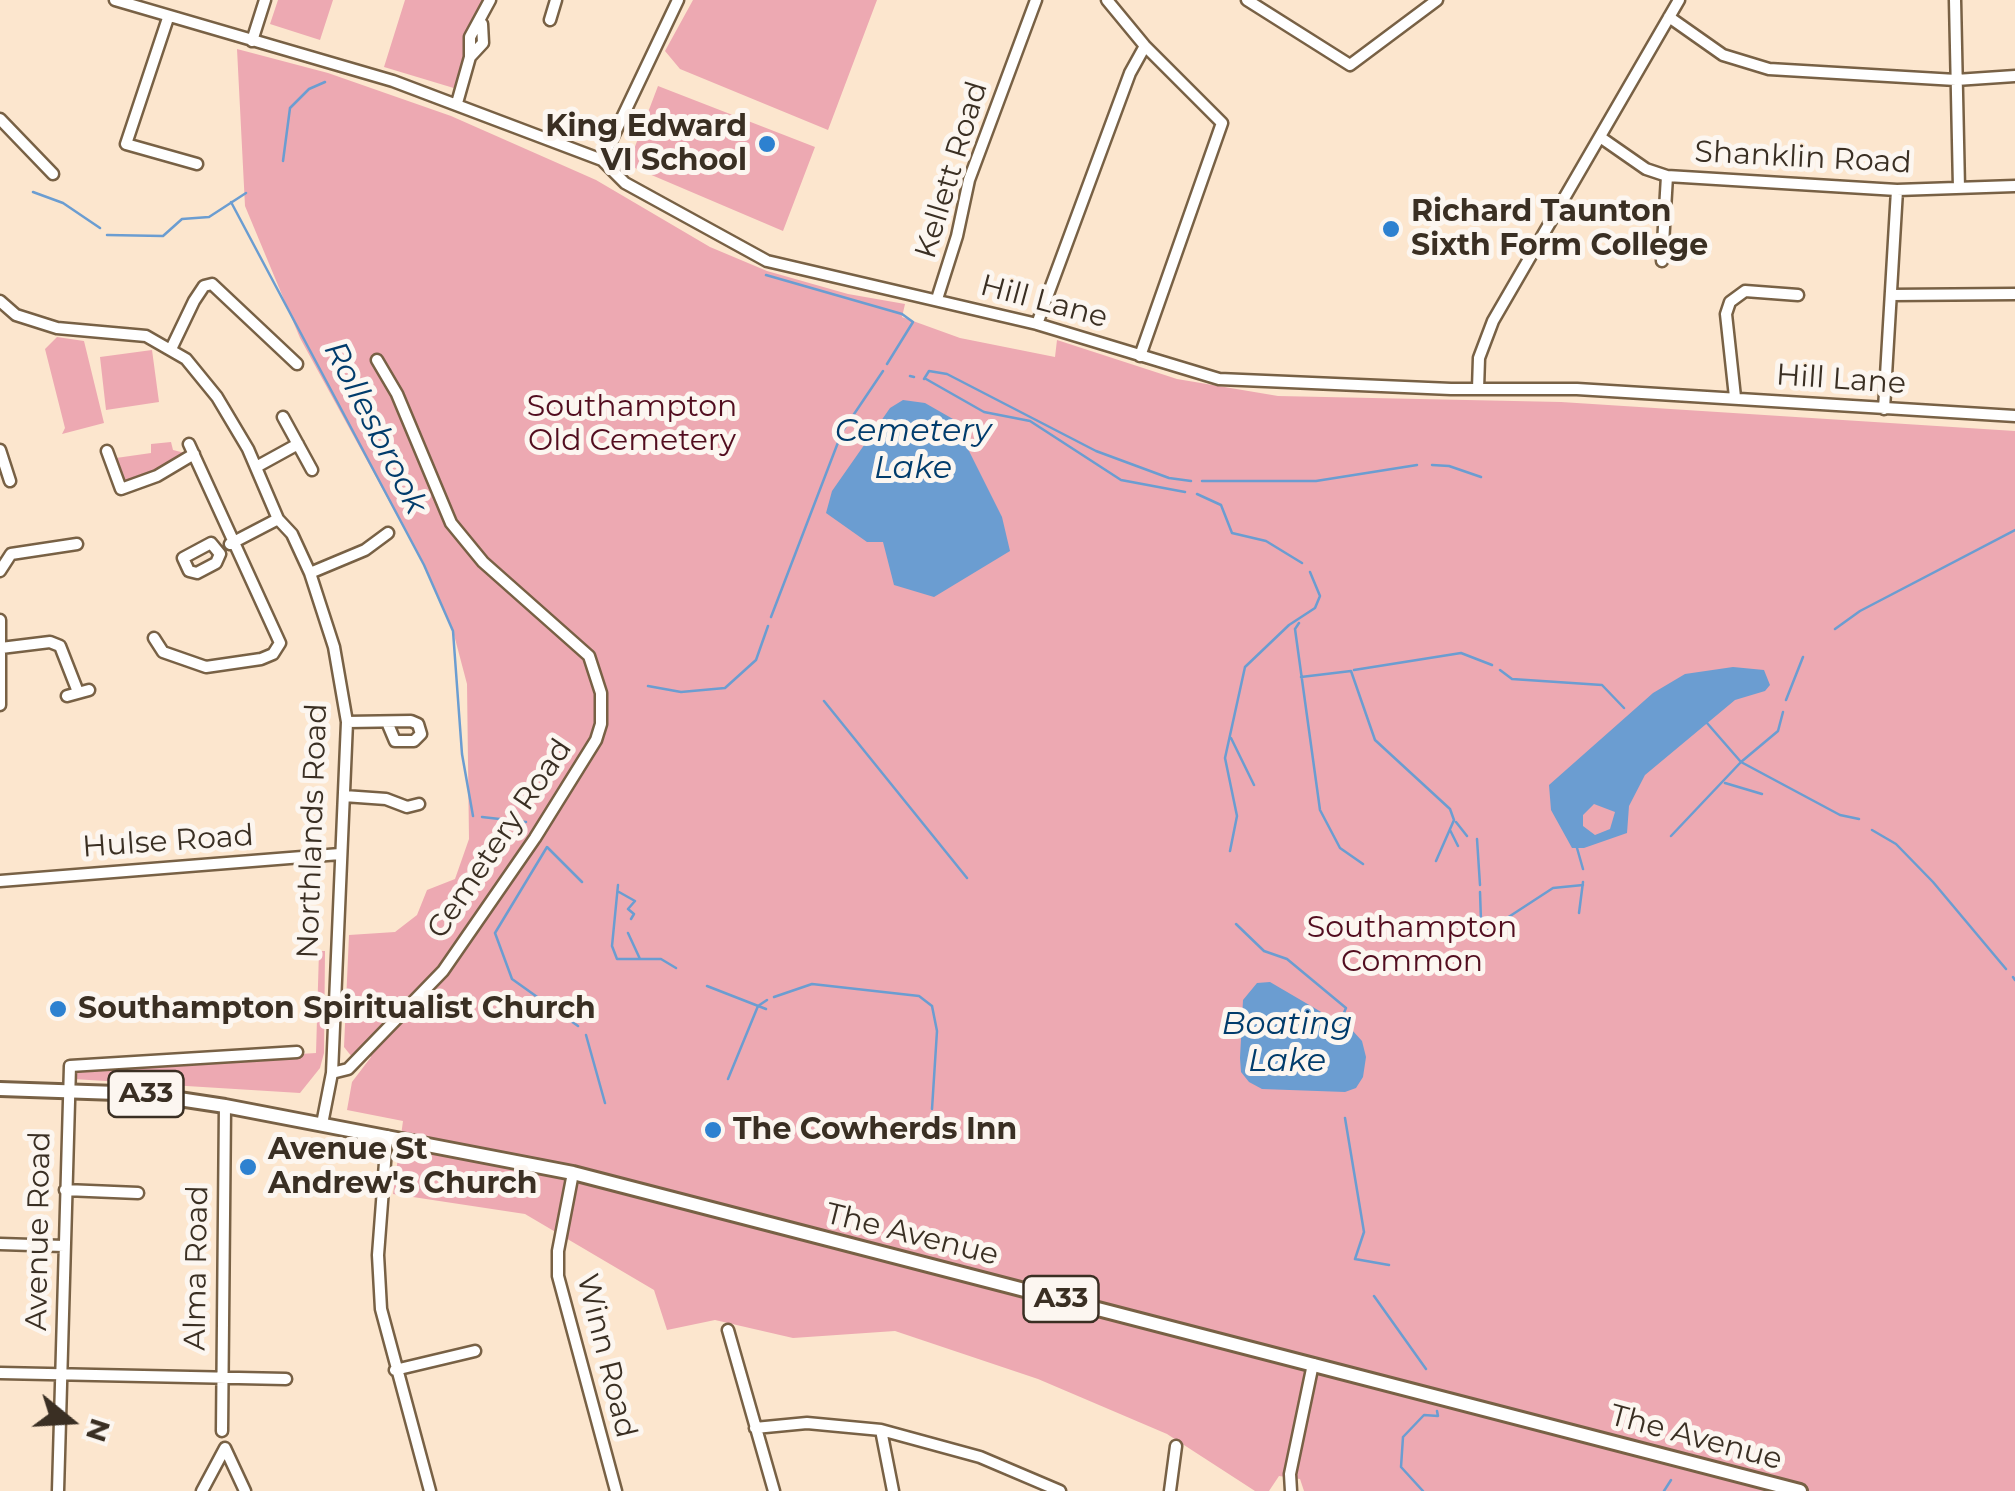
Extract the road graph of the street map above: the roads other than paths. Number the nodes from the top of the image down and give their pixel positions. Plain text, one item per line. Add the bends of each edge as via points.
1 (116, 0) edge
2 (266, 0) edge
3 (490, 0) edge
4 (556, 0) edge
5 (678, 0) edge
6 (1036, 0) edge
7 (1107, 0) edge
8 (1248, 0) edge
9 (1437, 0) edge
10 (1679, 0) edge
11 (1955, 0) edge
12 (1669, 16) junction
13 (168, 18) junction
14 (550, 20) dead end
15 (252, 41) junction
16 (1146, 46) junction
17 (2015, 76) edge
18 (1956, 80) junction
19 (457, 103) junction
20 (0, 120) edge
21 (1600, 137) junction
22 (602, 160) junction
23 (197, 164) dead end
24 (53, 174) dead end
25 (1668, 176) junction
26 (2015, 186) edge
27 (1959, 188) junction
28 (1896, 190) junction
29 (1662, 261) dead end
30 (1791, 290) dead end
31 (2015, 294) edge
32 (1890, 295) junction
33 (937, 299) junction
34 (0, 301) edge
35 (1037, 324) junction
36 (297, 345) dead end
37 (172, 349) junction
38 (288, 355) junction
39 (1140, 356) junction
40 (377, 360) dead end
41 (297, 364) dead end
42 (1478, 389) junction
43 (1735, 398) junction
44 (1884, 409) junction
45 (2015, 416) edge
46 (283, 417) dead end
47 (298, 444) junction
48 (0, 450) edge
49 (107, 451) dead end
50 (258, 466) junction
51 (312, 470) dead end
52 (10, 482) dead end
53 (278, 519) junction
54 (379, 534) dead end
55 (234, 542) junction
56 (77, 544) dead end
57 (59, 546) junction
58 (219, 549) dead end
59 (61, 560) dead end
60 (0, 571) edge
61 (310, 573) junction
62 (0, 620) edge
63 (154, 638) dead end
64 (1, 648) edge
65 (163, 652) junction
66 (156, 665) dead end
67 (78, 693) dead end
68 (0, 704) edge
69 (347, 722) junction
70 (387, 722) dead end
71 (344, 796) junction
72 (412, 810) dead end
73 (340, 854) junction
74 (0, 881) edge
75 (297, 1052) dead end
76 (332, 1073) junction
77 (0, 1089) edge
78 (67, 1091) junction
79 (225, 1106) junction
80 (322, 1124) junction
81 (387, 1136) junction
82 (573, 1172) junction
83 (130, 1189) dead end
84 (65, 1190) junction
85 (0, 1244) edge
86 (64, 1246) junction
87 (728, 1330) dead end
88 (474, 1352) dead end
89 (459, 1355) junction
90 (1312, 1364) junction
91 (462, 1368) dead end
92 (395, 1370) junction
93 (0, 1373) edge
94 (62, 1374) junction
95 (220, 1378) junction
96 (286, 1379) dead end
97 (755, 1428) junction
98 (881, 1430) junction
99 (222, 1431) dead end
100 (1176, 1446) dead end
101 (58, 1491) edge
102 (202, 1491) edge
103 (245, 1491) edge
104 (430, 1491) edge
105 (616, 1491) edge
106 (774, 1491) edge
107 (893, 1491) edge
108 (1060, 1491) edge
109 (1170, 1491) edge
110 (1292, 1491) edge
111 (1800, 1491) edge

1 - 13 street, Hill Lane
2 - 15 street
3 - 19 street via 470,37
4 - 14 street
5 - 22 street
6 - 33 street, Kellett Road via 969,180
7 - 16 street
8 - 9 street via 1350,65
10 - 12 street
11 - 18 street
12 - 18 street via 1724,55 1770,69
12 - 21 street
13 - 15 street, Hill Lane
13 - 23 street via 126,144
15 - 19 street, Hill Lane
16 - 35 street
16 - 39 street via 1218,115 1222,129
17 - 18 street
18 - 27 street
19 - 22 street, Hill Lane
20 - 24 street
21 - 25 street, Shanklin Road via 1646,170
21 - 42 street via 1486,335
22 - 33 street, Hill Lane via 625,184 753,256
25 - 28 street, Shanklin Road
25 - 29 street
26 - 27 street, Shanklin Road
27 - 28 street, Shanklin Road
28 - 32 street
30 - 43 street via 1746,291 1727,308
31 - 32 street
32 - 44 street
33 - 35 street, Hill Lane
34 - 37 street, Northlands Road via 57,328 134,332
35 - 39 street, Hill Lane
36 - 38 street
37 - 38 street via 194,300 212,284
37 - 50 street, Northlands Road via 199,372
38 - 41 street
39 - 42 street, Hill Lane via 1238,381
40 - 76 street, Cemetery Road via 451,523 483,562 589,656 601,693 601,724 535,838 443,970 348,1068
42 - 43 street, Hill Lane
43 - 44 street, Hill Lane
44 - 45 street, Hill Lane
46 - 47 street
47 - 50 street
47 - 51 street
48 - 52 street
49 - 55 street via 120,494 192,449
50 - 53 street, Northlands Road
53 - 55 street
53 - 61 street, Northlands Road
54 - 61 street
55 - 58 street
55 - 65 street via 272,616 277,651 206,667
56 - 57 street
57 - 59 street
57 - 60 street via 11,554
61 - 69 street, Northlands Road via 334,647
62 - 64 street
63 - 65 street
64 - 67 street via 60,646
64 - 68 street
65 - 66 street
69 - 70 street
69 - 71 street, Northlands Road
71 - 72 street via 386,798
71 - 73 street, Northlands Road
73 - 74 street, Hulse Road
73 - 76 street, Northlands Road
75 - 78 street via 70,1066
76 - 80 street, Northlands Road
77 - 78 main road, The Avenue / A33
78 - 79 main road, The Avenue / A33
78 - 84 street, Avenue Road
79 - 80 main road, The Avenue / A33
79 - 95 street, Alma Road
80 - 81 main road, The Avenue / A33
81 - 82 main road, The Avenue / A33
81 - 92 street via 378,1269
82 - 90 main road, The Avenue / A33
82 - 105 street, Winn Road via 558,1276
83 - 84 street
84 - 86 street, Avenue Road
85 - 86 street
86 - 94 street, Avenue Road
87 - 97 street
88 - 89 street
89 - 91 street
89 - 92 street
90 - 110 street
90 - 111 main road, The Avenue / A33
92 - 104 street
93 - 94 street
94 - 95 street
94 - 101 street, Avenue Road
95 - 96 street
95 - 99 street, Alma Road
97 - 98 street via 807,1423
97 - 106 street
98 - 107 street
98 - 108 street via 980,1458
100 - 109 street
102 - 103 street via 224,1448

